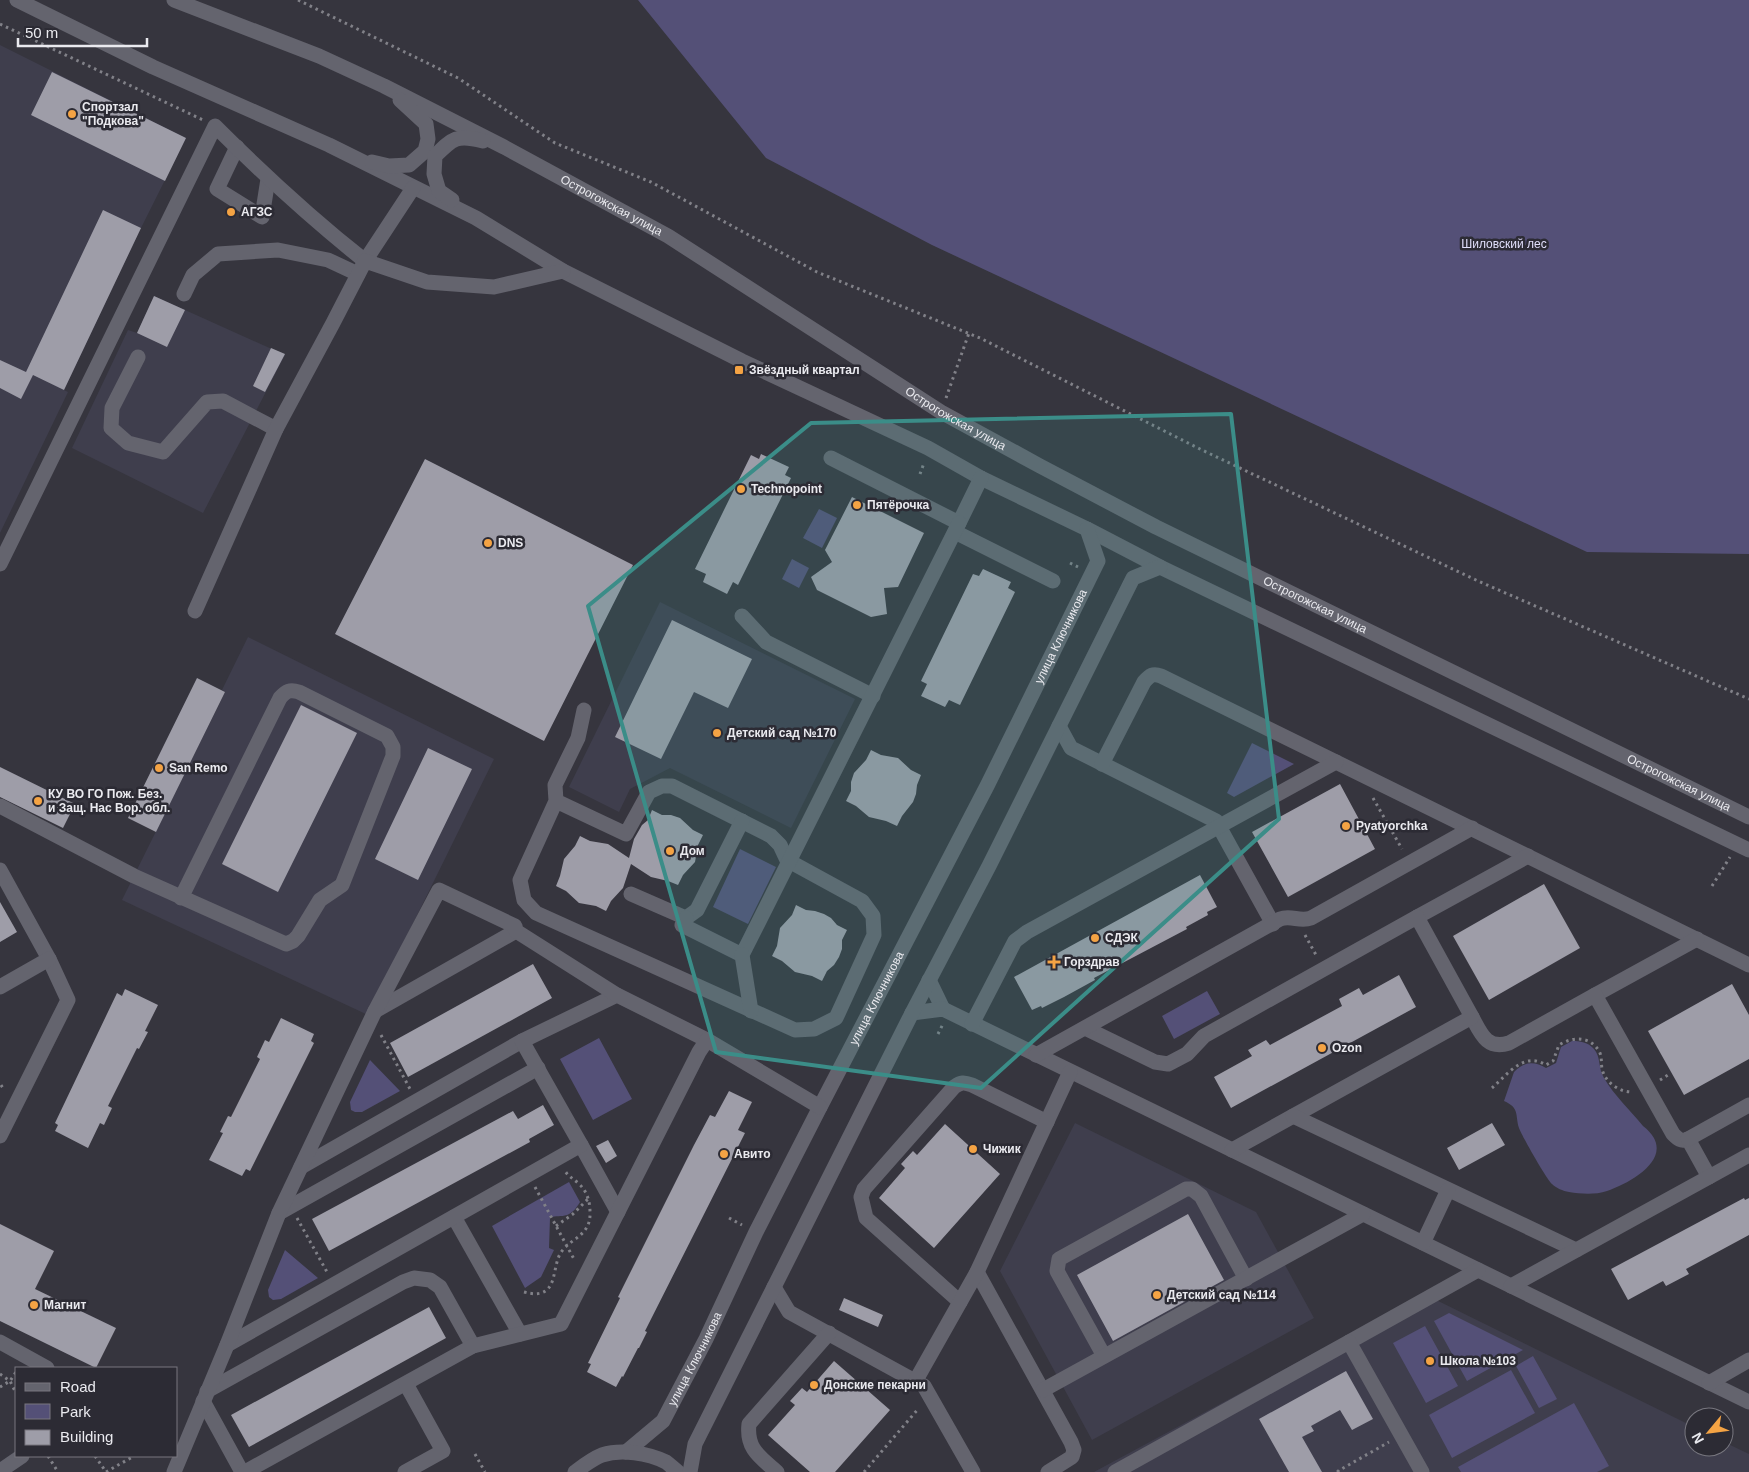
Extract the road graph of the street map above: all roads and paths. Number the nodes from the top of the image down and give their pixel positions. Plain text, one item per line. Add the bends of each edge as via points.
1 (17, 0) edge
2 (174, 0) edge
3 (298, 0) edge
4 (0, 24) edge
5 (384, 86) junction
6 (215, 126) junction
7 (237, 147) junction
8 (504, 147) junction
9 (349, 156) junction
10 (268, 179) junction
11 (413, 188) junction
12 (476, 218) junction
13 (365, 261) junction
14 (563, 271) junction
15 (358, 274) junction
16 (184, 294) dead end
17 (138, 357) dead end
18 (276, 429) junction
19 (831, 458) dead end
20 (982, 478) junction
21 (957, 527) junction
22 (1087, 529) junction
23 (1070, 563) dead end
24 (0, 564) edge
25 (1160, 567) junction
26 (1082, 569) dead end
27 (1053, 581) dead end
28 (195, 611) dead end
29 (742, 616) dead end
30 (873, 696) junction
31 (1749, 699) edge
32 (584, 710) dead end
33 (1059, 726) junction
34 (1070, 748) junction
35 (1045, 754) junction
36 (1336, 762) junction
37 (1102, 764) junction
38 (1375, 780) junction
39 (556, 801) junction
40 (0, 806) edge
41 (1749, 817) edge
42 (742, 821) junction
43 (1219, 826) junction
44 (1472, 828) junction
45 (1749, 850) edge
46 (1528, 856) junction
47 (789, 862) junction
48 (1409, 863) junction
49 (0, 870) edge
50 (631, 894) dead end
51 (181, 898) junction
52 (1417, 917) junction
53 (686, 918) junction
54 (1296, 919) junction
55 (1273, 924) junction
56 (516, 931) junction
57 (1697, 939) junction
58 (742, 955) junction
59 (49, 959) junction
60 (1749, 964) edge
61 (1324, 969) junction
62 (929, 980) junction
63 (0, 986) edge
64 (1595, 995) junction
65 (617, 996) junction
66 (943, 1009) junction
67 (375, 1011) junction
68 (751, 1011) junction
69 (912, 1012) junction
70 (1472, 1017) junction
71 (972, 1024) junction
72 (1085, 1028) junction
73 (379, 1032) dead end
74 (707, 1040) junction
75 (522, 1041) junction
76 (1036, 1055) junction
77 (538, 1068) junction
78 (1070, 1072) junction
79 (1492, 1088) dead end
80 (410, 1089) dead end
81 (1638, 1091) dead end
82 (1749, 1105) edge
83 (820, 1107) junction
84 (1293, 1116) junction
85 (1047, 1122) junction
86 (0, 1136) edge
87 (1688, 1139) junction
88 (581, 1145) junction
89 (1232, 1150) junction
90 (1749, 1155) edge
91 (301, 1167) junction
92 (564, 1168) dead end
93 (1709, 1177) junction
94 (534, 1185) dead end
95 (1448, 1190) junction
96 (594, 1192) dead end
97 (588, 1199) junction
98 (618, 1212) junction
99 (279, 1214) junction
100 (1363, 1214) junction
101 (296, 1216) dead end
102 (454, 1217) junction
103 (729, 1218) dead end
104 (743, 1225) dead end
105 (556, 1226) junction
106 (1423, 1243) junction
107 (567, 1246) junction
108 (1576, 1250) junction
109 (576, 1262) dead end
110 (1478, 1270) junction
111 (977, 1272) junction
112 (330, 1276) dead end
113 (1246, 1279) junction
114 (1511, 1286) junction
115 (774, 1287) junction
116 (524, 1292) dead end
117 (960, 1302) junction
118 (789, 1312) junction
119 (759, 1317) junction
120 (829, 1333) junction
121 (520, 1334) junction
122 (0, 1342) edge
123 (1349, 1342) junction
124 (227, 1345) junction
125 (473, 1346) junction
126 (1104, 1356) junction
127 (1749, 1360) edge
128 (45, 1367) edge
129 (0, 1374) edge
130 (15, 1374) edge
131 (916, 1380) junction
132 (10, 1381) junction
133 (1709, 1383) junction
134 (15, 1384) edge
135 (406, 1384) junction
136 (0, 1387) edge
137 (1043, 1390) junction
138 (15, 1391) edge
139 (931, 1395) junction
140 (205, 1396) junction
141 (1749, 1402) edge
142 (1394, 1440) dead end
143 (626, 1452) junction
144 (475, 1454) dead end
145 (21, 1457) edge
146 (49, 1457) edge
147 (96, 1457) edge
148 (132, 1457) edge
149 (112, 1469) junction
150 (0, 1471) edge
151 (58, 1472) edge
152 (106, 1472) edge
153 (116, 1472) edge
154 (174, 1472) edge
155 (243, 1472) edge
156 (405, 1472) edge
157 (485, 1472) edge
158 (575, 1472) edge
159 (678, 1472) edge
160 (690, 1472) edge
161 (777, 1472) edge
162 (864, 1472) edge
163 (973, 1472) edge
164 (1048, 1472) edge
165 (1115, 1472) edge
166 (1339, 1472) edge
167 (1422, 1472) edge

1 - 9 street
2 - 5 street, Острогожская улица via 319,56
3 - 31 path via 458,78 555,142 651,182 817,272 980,338 1202,450 1469,576
4 - 6 path
5 - 8 street, Острогожская улица
5 - 9 street via 426,124 428,139 425,151 409,165 399,166
6 - 7 street
6 - 24 street
7 - 10 street
7 - 10 street via 217,189 262,217
8 - 12 street via 467,137 451,140 435,156 434,174 439,190
8 - 41 street, Острогожская улица via 668,236 941,412 1040,466 1156,527
9 - 11 street
10 - 13 street
11 - 12 street
11 - 13 street
12 - 14 street
13 - 14 street via 427,282 494,287
13 - 15 street
14 - 20 street via 742,361 928,448
15 - 16 street via 328,260 278,250 218,254 193,275
15 - 18 street
17 - 18 street via 112,408 111,428 128,443 163,452 207,402 222,400
18 - 28 street
19 - 21 street
20 - 21 street
20 - 22 street
21 - 27 street
21 - 30 street
22 - 25 street
22 - 83 street, улица Ключникова via 1098,561 987,786
23 - 26 path
25 - 33 street via 1133,578
25 - 45 street
29 - 30 street via 766,642
30 - 47 street
32 - 39 street via 578,738 555,785
33 - 34 street
33 - 35 street
34 - 35 street
34 - 37 street
35 - 62 street
36 - 37 street via 1154,674 1144,682
36 - 38 street
36 - 43 street
37 - 43 street via 1216,821
38 - 44 street
38 - 48 path via 1371,794
39 - 42 street via 626,834 649,792 662,786 672,786
39 - 68 street via 520,880 524,900 536,914
40 - 51 street
42 - 47 street via 772,836
42 - 53 street via 697,910
43 - 55 street
43 - 71 street via 1015,941
44 - 46 street
44 - 48 street
46 - 52 street
46 - 57 street
47 - 58 street
47 - 68 street via 862,901 873,916 874,935 836,1018 814,1029 795,1030
48 - 54 street via 1311,918
49 - 59 street
50 - 53 street
51 - 51 street via 279,942 293,941 320,900 342,885 394,756 387,736 298,692 285,692
52 - 61 street
52 - 70 street
53 - 58 street via 682,925
54 - 55 street via 1286,917
54 - 61 path
55 - 72 street
56 - 65 street
56 - 67 street
56 - 67 street via 515,926 439,890
57 - 60 street
57 - 64 street
58 - 68 street
59 - 63 street
59 - 86 street via 68,1000
61 - 72 street via 1204,1036 1187,1054 1168,1064 1155,1062
62 - 66 street
62 - 69 street
64 - 70 street via 1499,1046 1482,1034
64 - 87 street via 1673,1134 1678,1140
65 - 74 street
65 - 75 street
66 - 69 street
66 - 71 street
67 - 91 street
69 - 115 street
70 - 84 street
71 - 76 street
72 - 76 street
73 - 80 path
74 - 83 street
74 - 98 street
75 - 77 street
75 - 91 street
76 - 78 street
77 - 88 street
77 - 99 street
78 - 85 street
78 - 89 street
79 - 81 path via 1520,1063 1534,1060 1546,1066 1553,1061 1559,1045 1579,1038 1597,1049 1602,1069 1613,1085 1624,1092
82 - 87 street
83 - 143 street, улица Ключникова via 663,1421
84 - 89 street
84 - 95 street
85 - 111 street
85 - 117 street via 972,1084 960,1083 864,1189 861,1197 866,1218
87 - 93 street
88 - 98 street
88 - 102 street
89 - 100 street
90 - 93 street
91 - 99 street
92 - 97 path via 568,1176 583,1188
93 - 108 street
94 - 105 path
95 - 106 street
95 - 108 street
96 - 97 path
97 - 105 path
97 - 107 path via 587,1226 579,1238
98 - 121 street via 561,1324
99 - 124 street
100 - 106 street
100 - 113 street
101 - 112 path
102 - 121 street
102 - 124 street
103 - 104 path
105 - 107 path
106 - 110 street
107 - 109 path
107 - 116 path via 558,1256 555,1278 550,1286 538,1293
108 - 114 street
110 - 114 street
110 - 123 street
111 - 117 street
111 - 137 street
113 - 126 street
113 - 126 street via 1201,1196 1192,1189 1186,1189 1059,1259 1056,1265
114 - 133 street
115 - 118 street
115 - 119 street
117 - 131 street
118 - 119 street
118 - 120 street
119 - 160 street via 695,1444
120 - 131 street
120 - 161 street via 749,1424 751,1446
121 - 125 street
122 - 128 street
123 - 165 street
123 - 167 street
124 - 140 street
125 - 135 street
125 - 140 street via 440,1287 430,1280 414,1278
126 - 137 street
127 - 133 street
129 - 132 path
130 - 132 path
131 - 139 street
132 - 134 path
132 - 136 path
132 - 138 path
133 - 141 street
135 - 155 street
135 - 156 street via 443,1452
137 - 164 street via 1074,1450 1072,1457
139 - 162 path
139 - 163 street
140 - 154 street
140 - 155 street
142 - 166 path
143 - 158 street via 602,1455
143 - 159 street via 666,1462
144 - 157 path
145 - 150 street
146 - 151 path
147 - 152 path
148 - 149 path
149 - 152 path
149 - 153 path

